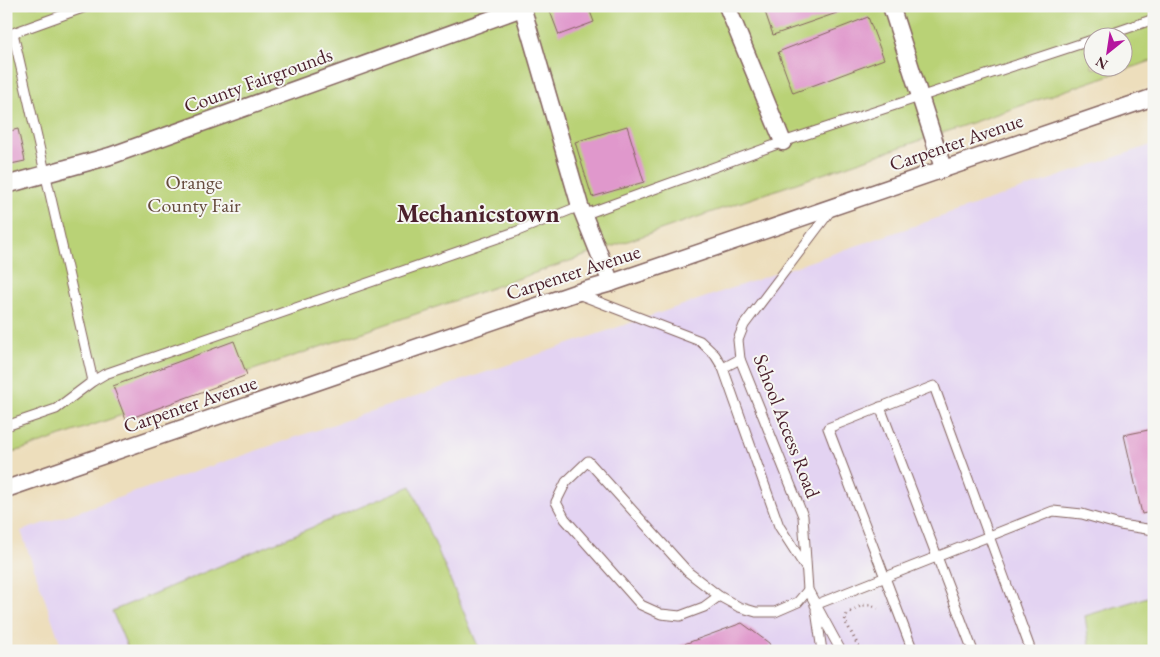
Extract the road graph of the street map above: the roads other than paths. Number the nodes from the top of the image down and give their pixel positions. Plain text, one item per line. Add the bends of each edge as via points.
1 (88, 6) edge
2 (727, 6) edge
3 (891, 6) edge
4 (522, 7) edge
5 (1154, 19) edge
6 (1128, 28) edge
7 (1082, 43) edge
8 (1154, 97) edge
9 (920, 98) junction
10 (782, 142) junction
11 (943, 168) junction
12 (44, 174) junction
13 (6, 185) edge
14 (834, 206) junction
15 (581, 210) junction
16 (611, 283) junction
17 (575, 293) junction
18 (740, 359) junction
19 (723, 368) junction
20 (93, 381) junction
21 (880, 407) junction
22 (6, 426) edge
23 (6, 489) edge
24 (1154, 530) edge
25 (989, 538) junction
26 (938, 557) junction
27 (807, 570) junction
28 (885, 578) junction
29 (808, 590) junction
30 (719, 596) junction
31 (815, 605) junction
32 (822, 651) edge
33 (840, 651) edge
34 (913, 651) edge
35 (974, 651) edge
36 (1031, 651) edge

1 - 12 lane via 13,33
2 - 10 street
3 - 9 street
4 - 12 street, County Fairgrounds via 110,156
4 - 15 street, County Fairgrounds
5 - 6 lane
7 - 9 lane
8 - 11 street, Carpenter Avenue
9 - 10 lane
9 - 11 street
10 - 15 lane
11 - 14 street, Carpenter Avenue
12 - 13 street, County Fairgrounds
12 - 20 lane
14 - 16 street, Carpenter Avenue
14 - 18 lane, School Access Road via 744,325 738,340
15 - 16 street, County Fairgrounds
15 - 20 lane via 105,374
16 - 17 street, Carpenter Avenue
17 - 19 lane, School Access Road via 700,341
17 - 23 street, Carpenter Avenue
18 - 19 lane
18 - 27 lane, School Access Road via 803,516
19 - 27 lane, School Access Road via 778,526
20 - 22 lane via 56,409
21 - 25 lane via 934,386
21 - 26 lane
21 - 28 lane via 828,428
24 - 25 lane via 1120,526 1082,514 1054,512
25 - 26 lane
25 - 36 lane
26 - 28 lane
26 - 35 lane
27 - 29 lane, School Access Road
28 - 31 lane
28 - 34 lane
29 - 30 lane via 798,602 775,612 756,612
29 - 31 lane, School Access Road
30 - 30 lane via 688,572 588,461 566,482 556,502 565,519 641,605 661,614 680,616 704,608
31 - 32 lane, School Access Road
31 - 33 lane, School Access Road

